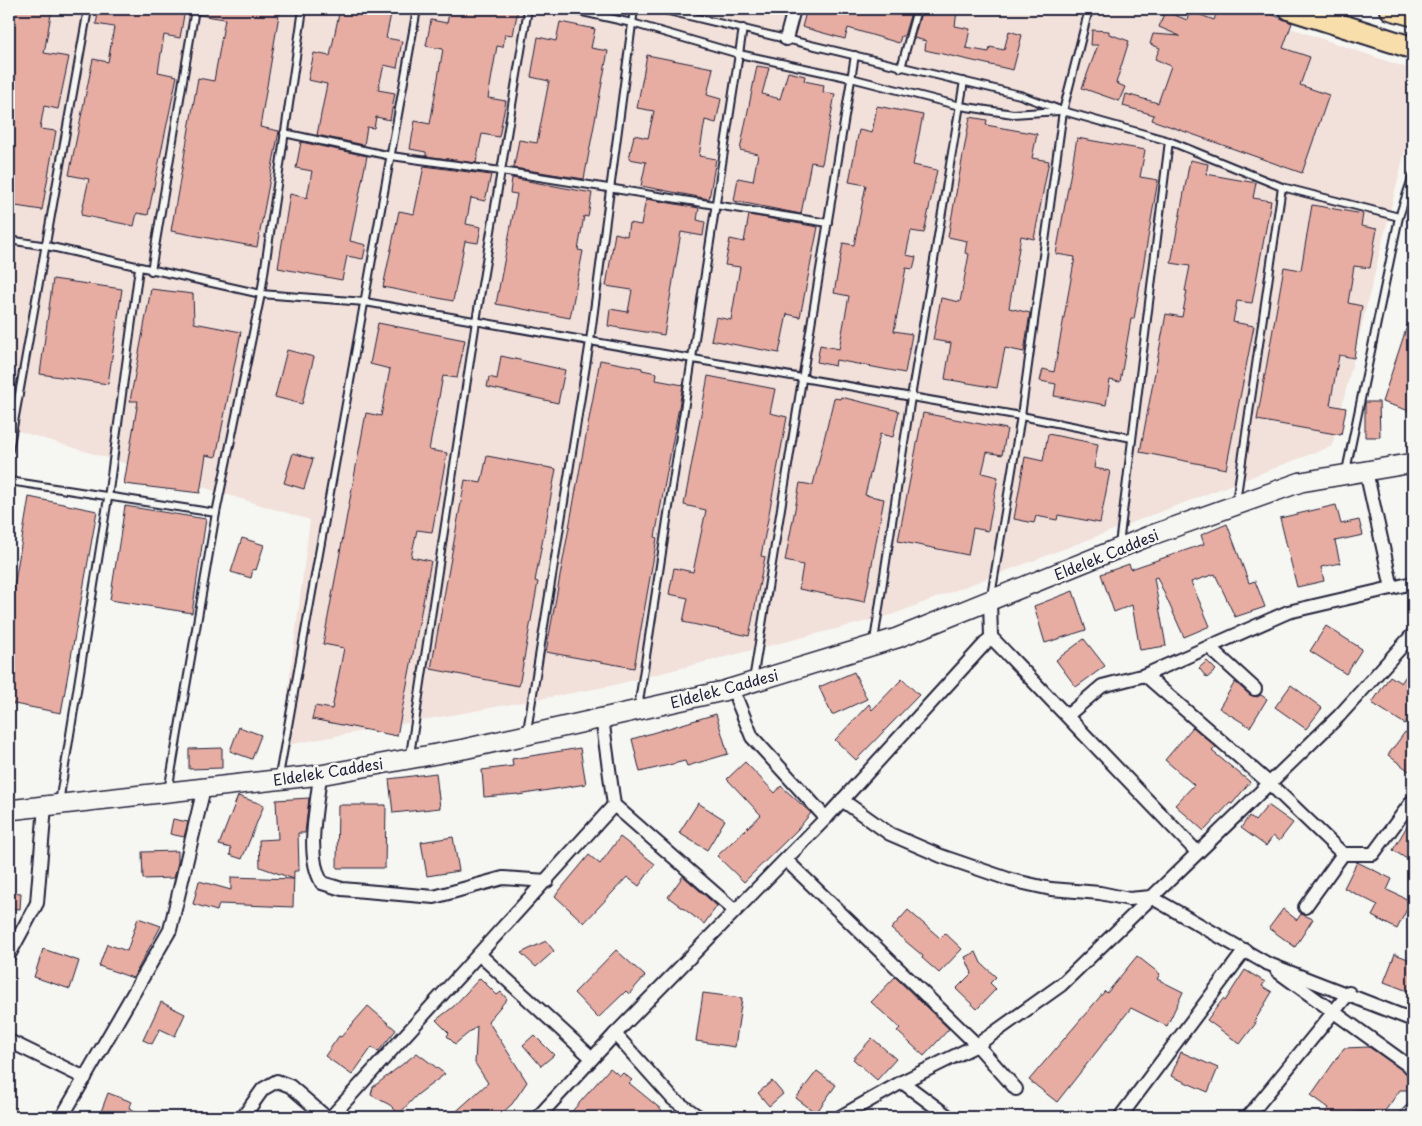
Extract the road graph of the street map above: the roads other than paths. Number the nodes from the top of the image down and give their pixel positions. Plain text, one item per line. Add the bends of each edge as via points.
1 (88, 9) edge
2 (195, 9) edge
3 (303, 9) edge
4 (417, 9) edge
5 (528, 9) edge
6 (569, 9) edge
7 (634, 9) edge
8 (660, 9) edge
9 (794, 9) edge
10 (917, 9) edge
11 (1090, 9) edge
12 (1290, 9) edge
13 (1391, 9) edge
14 (1413, 15) edge
15 (632, 23) junction
16 (743, 28) junction
17 (786, 39) junction
18 (1413, 48) edge
19 (739, 54) junction
20 (855, 55) junction
21 (901, 68) junction
22 (851, 78) junction
23 (964, 81) junction
24 (960, 106) junction
25 (1063, 111) junction
26 (284, 133) junction
27 (1169, 141) junction
28 (391, 156) junction
29 (501, 171) junction
30 (1413, 175) edge
31 (1282, 186) junction
32 (610, 189) junction
33 (716, 204) junction
34 (1399, 217) junction
35 (828, 223) junction
36 (9, 240) edge
37 (47, 246) junction
38 (138, 268) junction
39 (151, 271) junction
40 (261, 294) junction
41 (365, 302) junction
42 (476, 321) junction
43 (590, 341) junction
44 (691, 358) junction
45 (803, 378) junction
46 (911, 397) junction
47 (1021, 416) junction
48 (1132, 438) junction
49 (9, 450) edge
50 (1413, 463) edge
51 (1366, 471) junction
52 (1345, 475) junction
53 (9, 481) edge
54 (108, 498) junction
55 (1236, 506) junction
56 (216, 514) junction
57 (1118, 549) junction
58 (1413, 583) edge
59 (1392, 588) junction
60 (990, 600) junction
61 (1413, 634) edge
62 (991, 636) junction
63 (873, 645) junction
64 (1209, 647) junction
65 (1145, 675) junction
66 (752, 682) junction
67 (1255, 689) dead end
68 (737, 700) dead end
69 (638, 710) junction
70 (1068, 715) junction
71 (602, 718) junction
72 (526, 735) junction
73 (410, 757) junction
74 (320, 775) junction
75 (279, 780) junction
76 (1269, 783) junction
77 (204, 788) junction
78 (168, 792) junction
79 (842, 800) junction
80 (1413, 800) edge
81 (52, 805) junction
82 (614, 805) junction
83 (9, 810) edge
84 (826, 818) junction
85 (1197, 852) junction
86 (1343, 854) junction
87 (786, 860) junction
88 (547, 881) junction
89 (1151, 897) junction
90 (1304, 907) dead end
91 (734, 910) junction
92 (1245, 950) junction
93 (9, 955) edge
94 (480, 955) junction
95 (1266, 963) junction
96 (1349, 994) junction
97 (1333, 1013) junction
98 (1413, 1020) edge
99 (615, 1034) junction
100 (9, 1041) edge
101 (977, 1045) junction
102 (592, 1058) junction
103 (1413, 1069) edge
104 (85, 1078) junction
105 (902, 1082) junction
106 (1016, 1089) dead end
107 (1413, 1114) edge
108 (62, 1117) edge
109 (243, 1117) edge
110 (326, 1117) edge
111 (331, 1117) edge
112 (538, 1117) edge
113 (700, 1117) edge
114 (840, 1117) edge
115 (949, 1117) edge
116 (1120, 1117) edge
117 (1248, 1117) edge
118 (1410, 1117) edge

1 - 37 lane
2 - 39 lane
3 - 26 lane
4 - 28 lane
5 - 29 lane
6 - 15 lane
7 - 15 lane
8 - 16 lane
9 - 17 street
10 - 21 lane
11 - 25 lane
12 - 18 main road
13 - 14 main road
15 - 19 lane
15 - 32 lane
16 - 17 lane
16 - 19 lane
17 - 20 lane
19 - 22 lane
19 - 33 lane
20 - 21 lane
20 - 22 lane
21 - 23 lane
22 - 24 lane
22 - 35 lane
23 - 24 lane
23 - 25 lane via 1020,95
24 - 25 lane via 1013,114
24 - 46 lane
25 - 27 lane
25 - 47 lane
26 - 28 lane
26 - 40 lane
27 - 31 lane
27 - 48 lane
28 - 29 lane
28 - 41 lane
29 - 32 lane
29 - 42 lane
30 - 34 lane
31 - 34 lane
31 - 55 lane
32 - 33 lane
32 - 43 lane
33 - 35 lane
33 - 44 lane
34 - 52 lane
35 - 45 lane
36 - 37 lane
37 - 38 lane
37 - 49 lane
38 - 39 lane
38 - 54 lane
39 - 40 lane
40 - 41 lane
40 - 56 lane
41 - 42 lane
41 - 75 lane
42 - 43 lane
42 - 73 lane
43 - 44 lane
43 - 72 lane
44 - 45 lane
44 - 69 lane
45 - 46 lane
45 - 66 lane
46 - 47 lane
46 - 63 lane
47 - 48 lane
47 - 60 lane
48 - 57 lane
50 - 51 street, Eldelek Caddesi
51 - 52 street, Eldelek Caddesi
51 - 59 street
52 - 55 street, Eldelek Caddesi via 1301,482
53 - 54 lane
54 - 56 lane
54 - 81 lane
55 - 57 street, Eldelek Caddesi
56 - 78 lane
57 - 60 street, Eldelek Caddesi
58 - 59 street
59 - 64 street via 1288,612
60 - 62 street
60 - 63 street, Eldelek Caddesi
61 - 76 street via 1339,716
62 - 70 street
62 - 79 street
63 - 66 street, Eldelek Caddesi
64 - 65 street
64 - 67 street
65 - 70 street via 1102,686
65 - 76 street
66 - 69 street, Eldelek Caddesi
68 - 84 street via 752,737
69 - 71 street, Eldelek Caddesi
70 - 85 street
71 - 72 street, Eldelek Caddesi
71 - 82 street
72 - 73 street, Eldelek Caddesi
73 - 74 street, Eldelek Caddesi
74 - 75 street, Eldelek Caddesi
74 - 88 street via 313,853 316,873 322,883 342,889 434,897 503,878
75 - 77 street, Eldelek Caddesi
76 - 85 street
76 - 86 street
77 - 78 street, Eldelek Caddesi
77 - 104 street via 170,930
78 - 81 street, Eldelek Caddesi
79 - 84 street
79 - 89 street via 890,834 1011,880 1128,899
80 - 86 street via 1373,854
81 - 83 street, Eldelek Caddesi
81 - 93 street via 37,903
82 - 88 street
82 - 91 street
84 - 87 street
85 - 89 street
86 - 90 street
87 - 91 street
87 - 101 street
88 - 94 street
89 - 92 street
89 - 101 street via 1061,985
91 - 99 street
92 - 95 street
92 - 116 street
94 - 102 street
94 - 111 street
95 - 96 street
95 - 97 street
96 - 97 street
96 - 98 street
97 - 103 street
97 - 117 street
99 - 102 street
99 - 113 street via 672,1099
100 - 104 street
101 - 105 street
101 - 106 street
102 - 112 street
104 - 108 street
105 - 114 street
105 - 115 street
107 - 118 street
109 - 110 street via 263,1088 277,1081 290,1086

